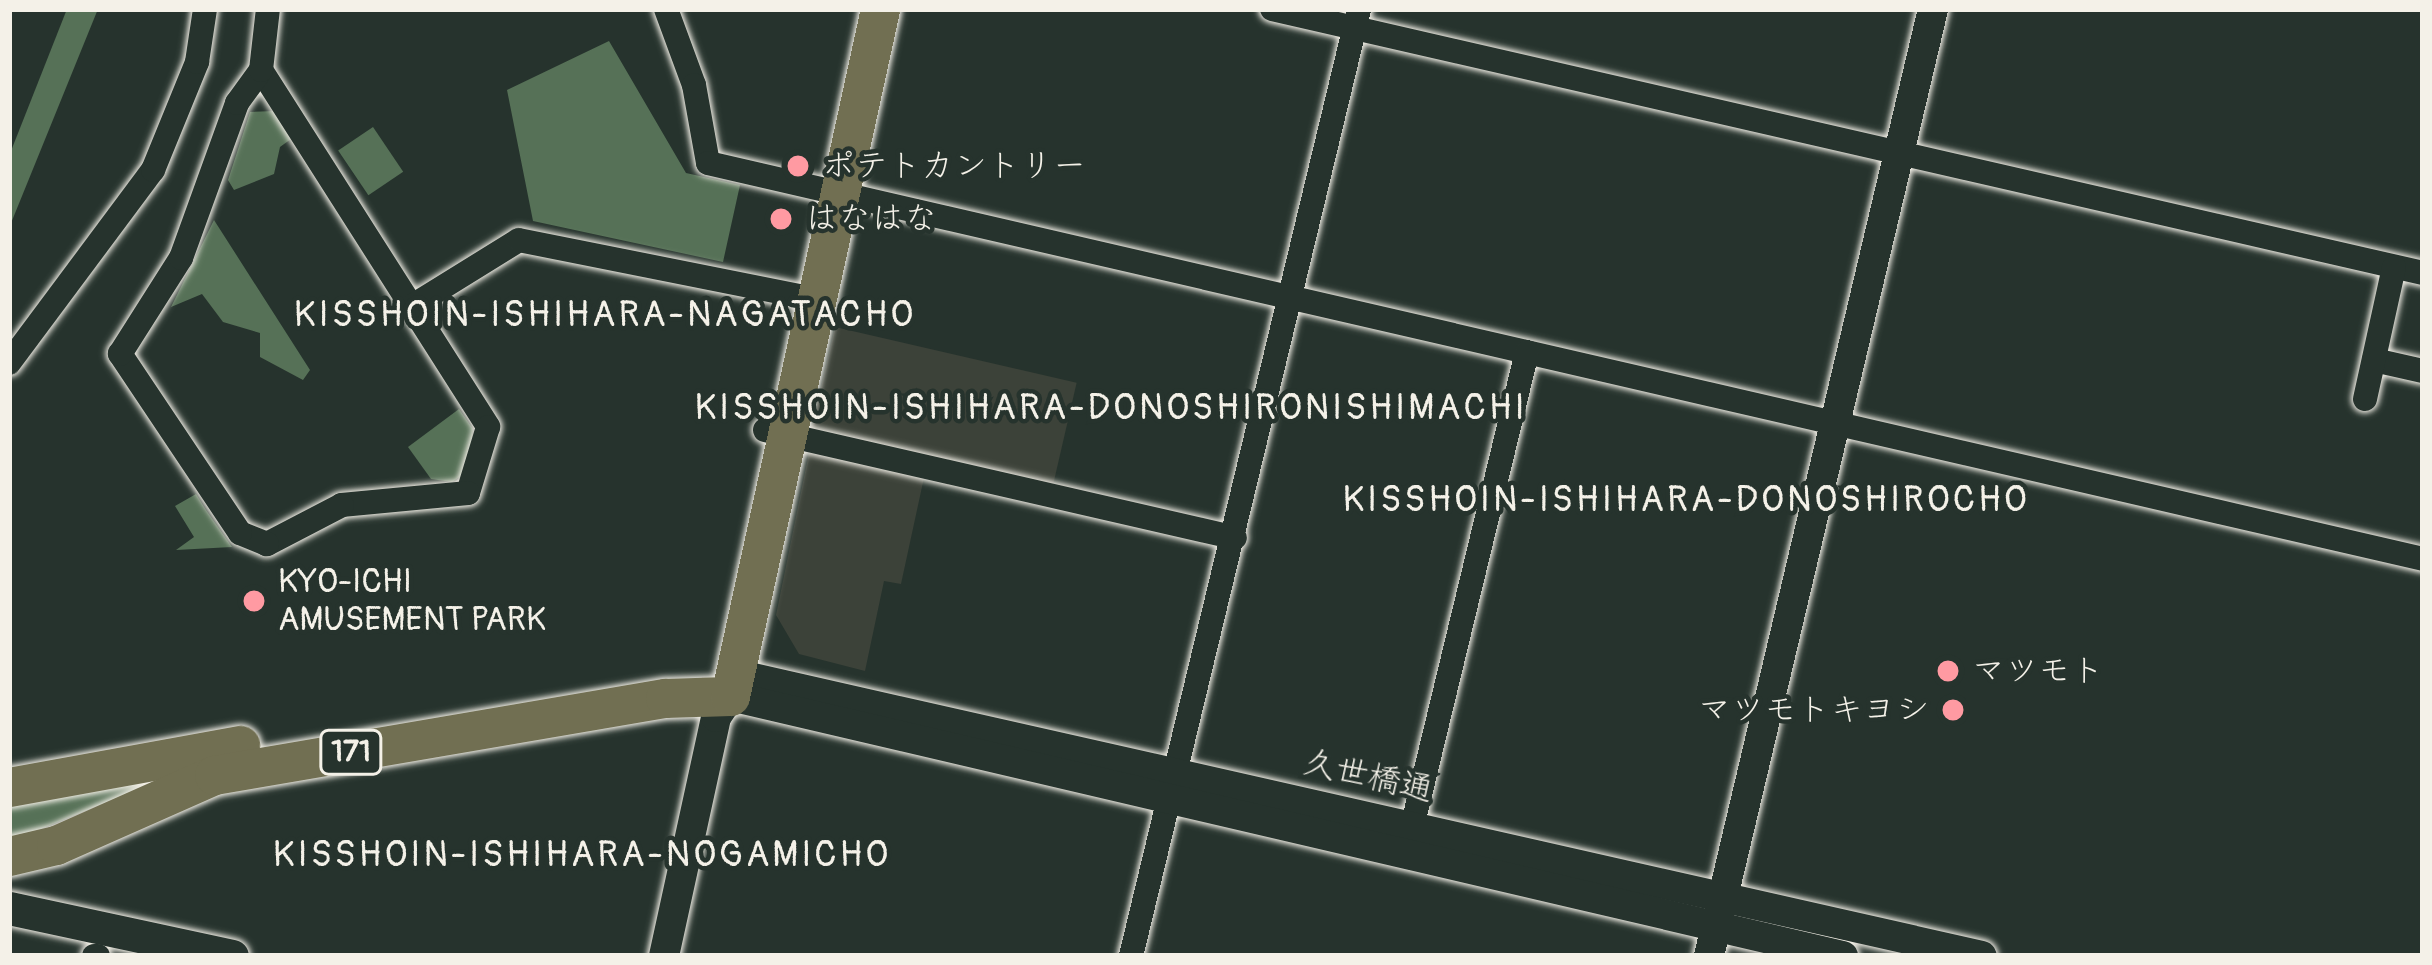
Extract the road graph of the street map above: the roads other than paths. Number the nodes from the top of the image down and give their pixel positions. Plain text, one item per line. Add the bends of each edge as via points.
1 (206, 9) edge
2 (268, 9) edge
3 (666, 9) edge
4 (856, 9) edge
5 (880, 9) edge
6 (1272, 9) edge
7 (1933, 9) edge
8 (1357, 18) edge
9 (261, 70) junction
10 (1897, 155) junction
11 (828, 192) junction
12 (2394, 267) junction
13 (2423, 273) edge
14 (1292, 296) junction
15 (805, 297) junction
16 (414, 305) junction
17 (1527, 352) junction
18 (2374, 360) junction
19 (9, 363) edge
20 (2423, 371) edge
21 (2365, 399) dead end
22 (1830, 425) junction
23 (776, 433) junction
24 (1235, 538) junction
25 (2423, 559) edge
26 (720, 692) junction
27 (1175, 784) junction
28 (9, 787) edge
29 (1409, 838) junction
30 (9, 856) edge
31 (1723, 894) junction
32 (9, 908) edge
33 (1712, 941) edge
34 (182, 951) edge
35 (232, 956) edge
36 (664, 956) edge
37 (1131, 956) edge
38 (1844, 956) edge
39 (1982, 956) edge

1 - 19 street via 197,62 152,170
2 - 9 street
3 - 11 street via 694,86 708,163
4 - 11 highway
5 - 11 highway
6 - 8 street
7 - 10 street
8 - 10 street
8 - 14 street
9 - 16 street
9 - 16 street via 237,103 181,258 120,354 251,541 278,543 342,505 474,487 488,427
10 - 12 street
10 - 22 street
11 - 14 street
11 - 15 highway
12 - 13 street
12 - 18 street
14 - 17 street
14 - 24 street
15 - 16 street via 519,240
15 - 23 highway
17 - 22 street
17 - 29 street
18 - 20 street
18 - 21 street
22 - 25 street
22 - 31 street
23 - 24 street
23 - 26 highway
24 - 27 street
26 - 27 street, 久世橋通
26 - 28 highway, 171 via 657,674
26 - 30 highway, 171 via 214,775 56,845
26 - 36 street
27 - 29 street, 久世橋通
27 - 37 street
29 - 31 street, 久世橋通
29 - 33 street, 久世橋通
31 - 33 street
31 - 39 street, 久世橋通
32 - 34 main road
33 - 38 street, 久世橋通
34 - 35 main road

